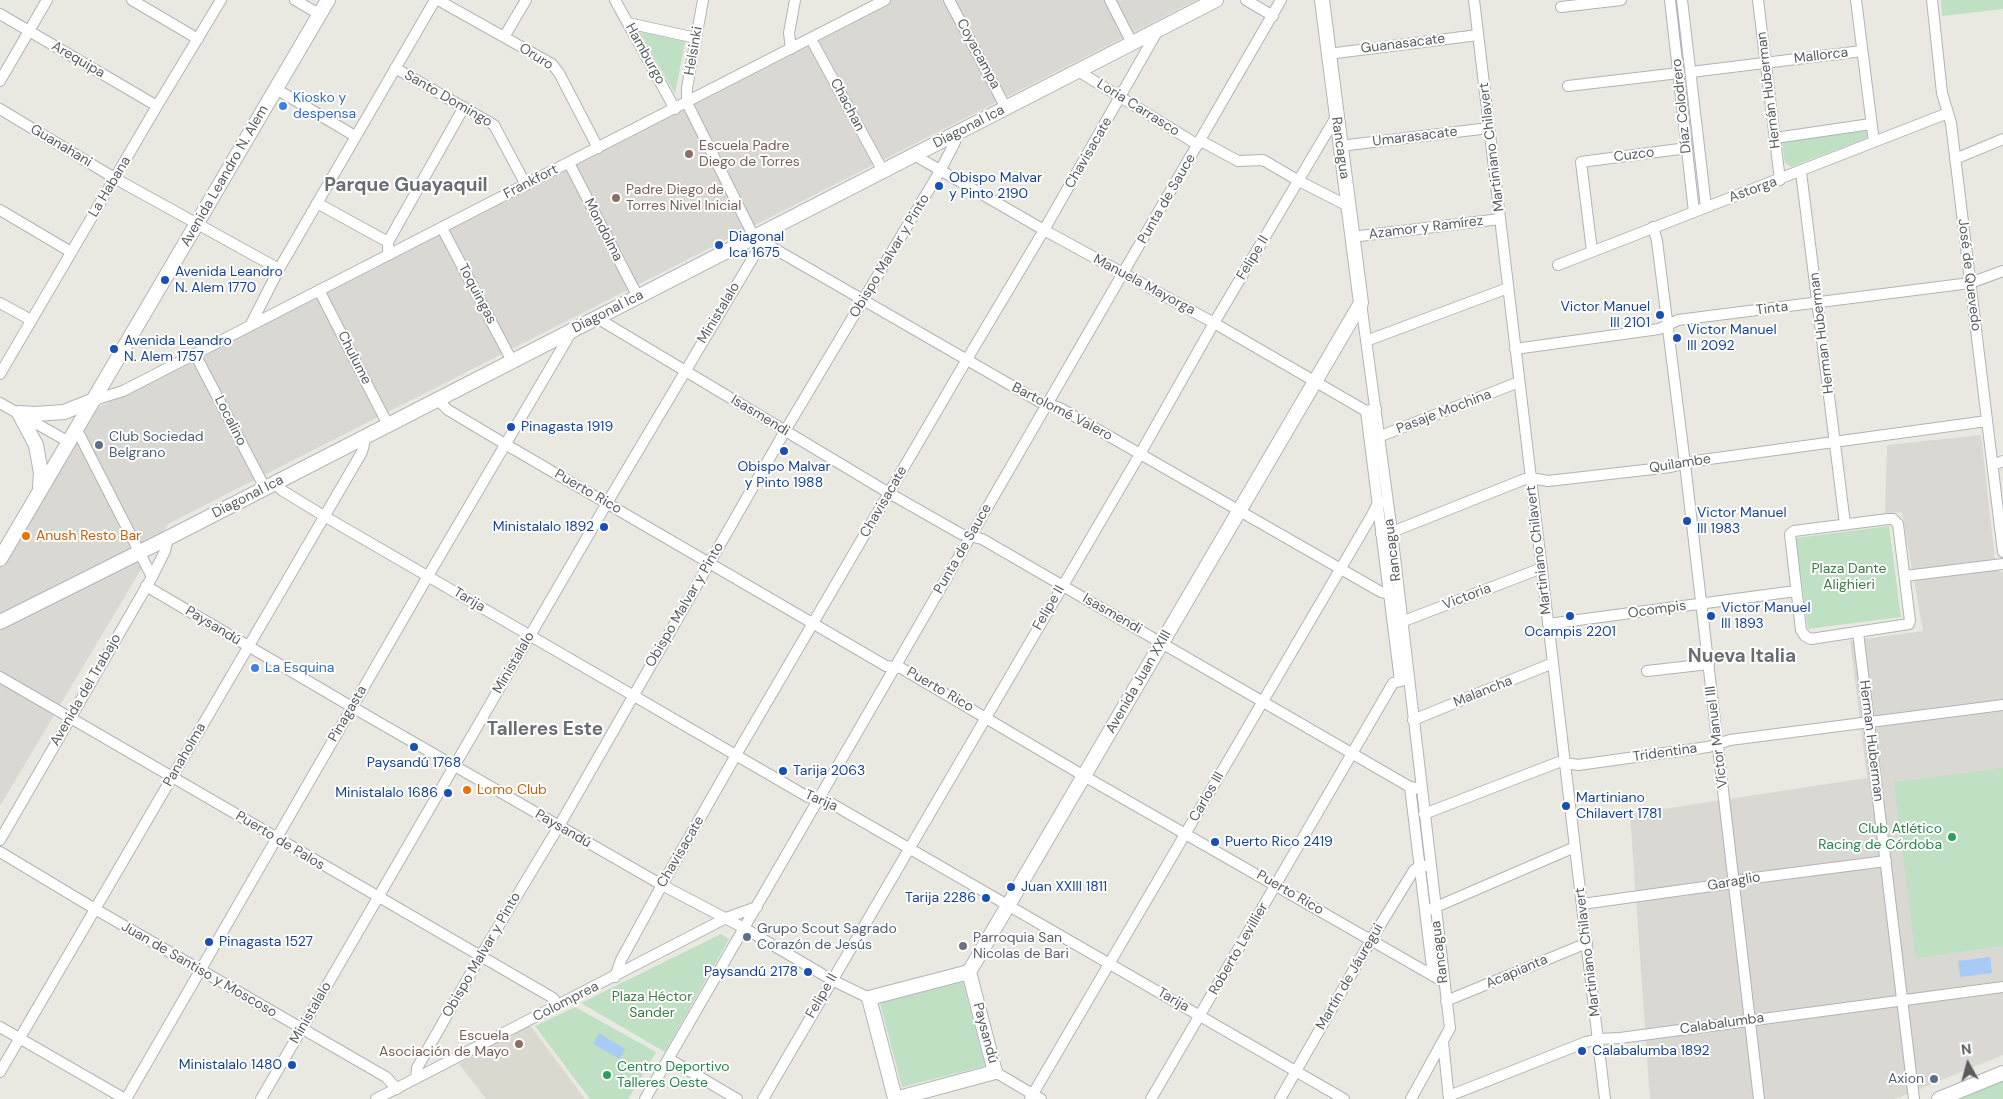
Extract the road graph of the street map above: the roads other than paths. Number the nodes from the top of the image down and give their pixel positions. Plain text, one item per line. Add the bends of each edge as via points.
1 (47, 0) edge
2 (132, 0) edge
3 (221, 0) edge
4 (295, 0) edge
5 (328, 0) edge
6 (437, 0) edge
7 (526, 0) edge
8 (615, 0) edge
9 (703, 0) edge
10 (795, 0) edge
11 (949, 0) edge
12 (1110, 0) edge
13 (1216, 0) edge
14 (1246, 0) edge
15 (1282, 0) edge
16 (1322, 0) edge
17 (1474, 0) edge
18 (1621, 0) edge
19 (1670, 0) edge
20 (1682, 0) edge
21 (1758, 0) edge
22 (1856, 0) edge
23 (1932, 0) edge
24 (880, 1) edge
25 (1561, 7) dead end
26 (0, 14) edge
27 (319, 14) junction
28 (1273, 16) junction
29 (628, 24) junction
30 (1158, 30) junction
31 (28, 32) junction
32 (1478, 35) junction
33 (504, 38) junction
34 (696, 38) junction
35 (198, 39) junction
36 (811, 39) junction
37 (1132, 43) junction
38 (791, 49) junction
39 (1862, 51) junction
40 (1328, 54) junction
41 (1766, 62) junction
42 (395, 68) junction
43 (1078, 71) junction
44 (1691, 72) junction
45 (1679, 73) junction
46 (0, 81) edge
47 (1568, 86) dead end
48 (276, 89) junction
49 (1121, 98) junction
50 (687, 103) junction
51 (157, 106) junction
52 (464, 107) junction
53 (1006, 108) junction
54 (0, 109) edge
55 (675, 109) junction
56 (1948, 113) junction
57 (1336, 117) junction
58 (1871, 124) junction
59 (1489, 128) junction
60 (957, 133) junction
61 (355, 136) junction
62 (1775, 138) junction
63 (2003, 139) edge
64 (1874, 142) junction
65 (1200, 143) junction
66 (1340, 146) junction
67 (598, 148) junction
68 (1687, 148) junction
69 (914, 155) junction
70 (1955, 158) junction
71 (569, 163) junction
72 (882, 171) junction
73 (940, 171) junction
74 (1802, 172) junction
75 (116, 179) junction
76 (1780, 180) junction
77 (1298, 181) junction
78 (526, 185) junction
79 (317, 204) junction
80 (1348, 206) junction
81 (1706, 207) junction
82 (0, 210) edge
83 (1694, 212) junction
84 (1500, 219) junction
85 (196, 225) junction
86 (1652, 227) junction
87 (442, 228) junction
88 (1044, 230) junction
89 (1352, 238) junction
90 (758, 240) junction
91 (388, 242) junction
92 (1592, 251) junction
93 (71, 252) junction
94 (388, 254) junction
95 (1558, 265) dead end
96 (278, 270) junction
97 (2003, 271) edge
98 (1124, 273) junction
99 (1970, 283) junction
100 (1508, 288) junction
101 (319, 290) junction
102 (638, 297) junction
103 (864, 300) junction
104 (0, 303) edge
105 (1361, 303) junction
106 (1818, 303) junction
107 (597, 318) junction
108 (31, 320) junction
109 (1214, 323) junction
110 (1668, 325) junction
111 (250, 326) junction
112 (573, 330) junction
113 (1366, 341) junction
114 (1515, 349) junction
115 (195, 354) junction
116 (512, 361) junction
117 (966, 361) junction
118 (685, 371) junction
119 (0, 374) edge
120 (1316, 381) junction
121 (1519, 382) junction
122 (94, 400) junction
123 (438, 400) junction
124 (0, 403) edge
125 (1048, 404) junction
126 (1371, 410) junction
127 (18, 413) junction
128 (1987, 421) junction
129 (388, 425) junction
130 (785, 431) junction
131 (73, 436) junction
132 (366, 436) junction
133 (1374, 438) junction
134 (1835, 442) junction
135 (505, 444) junction
136 (1140, 454) junction
137 (2003, 461) edge
138 (1685, 464) junction
139 (1992, 465) junction
140 (1531, 478) junction
141 (269, 486) junction
142 (40, 488) junction
143 (889, 493) junction
144 (1387, 500) junction
145 (607, 503) junction
146 (1378, 505) junction
147 (1240, 511) junction
148 (324, 516) junction
149 (1844, 524) junction
150 (1387, 533) junction
151 (971, 536) junction
152 (168, 538) junction
153 (139, 552) junction
154 (2003, 552) edge
155 (0, 559) edge
156 (709, 563) junction
157 (2003, 564) edge
158 (1542, 568) junction
159 (1341, 570) junction
160 (428, 576) junction
161 (1905, 576) junction
162 (149, 581) junction
163 (1062, 586) junction
164 (1796, 591) junction
165 (1393, 593) junction
166 (1702, 604) junction
167 (0, 622) edge
168 (813, 623) junction
169 (1397, 624) junction
170 (1548, 624) junction
171 (1858, 632) junction
172 (530, 636) junction
173 (1162, 643) junction
174 (248, 647) junction
175 (1553, 664) junction
176 (1709, 664) junction
177 (894, 667) junction
178 (1647, 671) dead end
179 (0, 677) edge
180 (1404, 680) junction
181 (632, 695) junction
182 (1263, 702) junction
183 (2003, 705) edge
184 (352, 707) junction
185 (70, 717) junction
186 (986, 717) junction
187 (1413, 720) junction
188 (1869, 723) junction
189 (1718, 743) junction
190 (1352, 753) junction
191 (736, 755) junction
192 (1565, 762) junction
193 (454, 766) junction
194 (172, 776) junction
195 (1084, 776) junction
196 (1410, 787) junction
197 (1421, 789) junction
198 (818, 799) junction
199 (1424, 814) junction
200 (558, 826) junction
201 (1186, 833) junction
202 (276, 838) junction
203 (0, 840) edge
204 (1575, 848) junction
205 (908, 849) junction
206 (0, 852) edge
207 (1886, 861) junction
208 (1430, 866) junction
209 (1419, 867) junction
210 (1734, 882) junction
211 (662, 885) junction
212 (1276, 885) junction
213 (377, 898) junction
214 (1582, 904) junction
215 (1008, 905) junction
216 (757, 907) junction
217 (95, 909) junction
218 (1430, 910) junction
219 (726, 918) junction
220 (744, 928) junction
221 (1371, 940) junction
222 (1587, 943) junction
223 (480, 957) junction
224 (1110, 963) junction
225 (201, 970) junction
226 (969, 972) junction
227 (1433, 976) junction
228 (615, 977) junction
229 (832, 980) junction
230 (1444, 982) junction
231 (2003, 987) edge
232 (869, 998) junction
233 (1903, 999) junction
234 (1446, 1002) junction
235 (558, 1006) junction
236 (1200, 1015) junction
237 (1750, 1020) junction
238 (0, 1027) edge
239 (302, 1030) junction
240 (20, 1038) junction
241 (1598, 1039) junction
242 (1443, 1042) junction
243 (669, 1059) junction
244 (1296, 1071) junction
245 (0, 1072) edge
246 (995, 1072) junction
247 (2003, 1074) edge
248 (416, 1078) junction
249 (397, 1088) junction
250 (895, 1098) edge
251 (1035, 1098) edge
252 (1449, 1098) edge
253 (125, 1099) edge
254 (261, 1099) edge
255 (376, 1099) edge
256 (645, 1099) edge
257 (737, 1099) edge
258 (762, 1099) edge
259 (1151, 1099) edge
260 (1280, 1099) edge
261 (1344, 1099) edge
262 (1411, 1099) edge
263 (1605, 1099) edge
264 (1759, 1099) edge
265 (1914, 1099) edge
266 (1939, 1099) edge

1 - 31 street
2 - 35 street
3 - 35 street, La Habana
4 - 27 street
5 - 27 main road, Avenida Leandro N. Alem
6 - 33 street, Oruro
6 - 42 street
7 - 33 street
8 - 29 street, Hamburgo
9 - 34 street, Helsinki
10 - 38 street via 789,33
11 - 53 street, Coyacampa
12 - 37 street
13 - 30 main road, Diagonal Ica
14 - 28 street
15 - 28 street, Punta de Sauce
16 - 40 main road, Rancagua
17 - 32 street, Martiniano Chilavert
18 - 25 street
19 - 45 street, Díaz Colodrero
20 - 44 street, Díaz Colodrero
21 - 41 street, Hernán Huberman
22 - 39 street
23 - 56 street, José de Quevedo via 1942,93
24 - 36 street, Frankfort
26 - 31 street, Arequipa
27 - 48 main road, Avenida Leandro N. Alem
28 - 65 street, Punta de Sauce
29 - 34 street
29 - 55 street, Hamburgo
30 - 37 main road, Diagonal Ica
30 - 49 street, Chavisacate
31 - 46 street
31 - 51 street, Arequipa
32 - 40 street, Guanasacate
32 - 59 street, Martiniano Chilavert
33 - 67 street, Oruro via 556,68
34 - 50 street, Helsinki
35 - 51 street, La Habana
36 - 38 street, Frankfort
36 - 72 street, Chachan
37 - 43 main road, Diagonal Ica
38 - 50 street, Frankfort
39 - 41 street, Mallorca
39 - 58 street
40 - 57 main road, Rancagua
41 - 44 street, Mallorca
41 - 62 street, Hernán Huberman
42 - 52 street, Santo Domingo
42 - 61 street
43 - 49 street, Loria Carrasco
43 - 53 main road, Diagonal Ica
44 - 81 street, Díaz Colodrero
45 - 47 street
45 - 68 street, Díaz Colodrero
48 - 61 street
48 - 85 main road, Avenida Leandro N. Alem
49 - 65 street, Loria Carrasco
49 - 88 street, Chavisacate
50 - 55 street, Frankfort
50 - 90 street
51 - 75 street, La Habana
52 - 78 street, Santo Domingo via 494,125
52 - 91 street
53 - 60 main road, Diagonal Ica
54 - 75 street, Guanahani
55 - 67 street, Frankfort
56 - 64 street, Astorga
56 - 70 street, José de Quevedo
57 - 66 main road, Rancagua
57 - 77 street, Felipe II
58 - 62 street
58 - 64 street
59 - 66 street, Umarasacate
59 - 84 street, Martiniano Chilavert
60 - 69 main road, Diagonal Ica
60 - 73 street, Obispo Malvar y Pinto
61 - 79 street
62 - 76 street, Hernán Huberman
63 - 70 street
64 - 74 street, Astorga
65 - 77 street, Loria Carrasco via 1238,161 1263,160
65 - 98 street, Punta de Sauce
66 - 80 main road, Rancagua
67 - 71 street, Frankfort
68 - 83 street, Díaz Colodrero
68 - 92 street, Cuzco via 1581,162
69 - 72 main road, Diagonal Ica
69 - 73 street, Manuela Mayorga
70 - 99 street, José de Quevedo
71 - 78 street, Frankfort
71 - 102 street, Mondolma
72 - 90 main road, Diagonal Ica via 771,228
73 - 88 street, Manuela Mayorga
73 - 103 street, Obispo Malvar y Pinto
74 - 76 street, Astorga
74 - 106 street, Herman Huberman
75 - 85 street, Guanahani
75 - 93 street, La Habana
76 - 81 street, Astorga
77 - 80 street, Loria Carrasco
77 - 109 street, Felipe II
78 - 87 street, Frankfort
79 - 91 street
79 - 96 street
80 - 89 main road, Rancagua
81 - 83 street, Astorga
82 - 93 street
83 - 86 street, Astorga
84 - 89 street, Azamor y Ramírez
84 - 100 street, Martiniano Chilavert
85 - 96 street, Guanahani
85 - 122 main road, Avenida Leandro N. Alem
86 - 92 street, Astorga
86 - 110 street, Víctor Manuel III via 1657,241
87 - 94 street, Frankfort
87 - 116 street, Toquingas
88 - 98 street, Manuela Mayorga
88 - 117 street, Chavisacate
89 - 105 main road, Rancagua
90 - 102 main road, Diagonal Ica
90 - 103 street, Bartolomé Valero
90 - 118 street, Ministalalo
91 - 94 street
92 - 95 street, Astorga
93 - 108 street, La Habana
94 - 101 street, Frankfort
96 - 111 street
97 - 99 street, Tinta
98 - 109 street, Manuela Mayorga
98 - 125 street, Punta de Sauce
99 - 106 street, Tinta
99 - 128 street, José de Quevedo
100 - 113 street
100 - 114 street, Martiniano Chilavert
101 - 111 street, Frankfort
101 - 129 street, Chulume
102 - 107 main road, Diagonal Ica
103 - 117 street, Bartolomé Valero
103 - 130 street, Obispo Malvar y Pinto
104 - 108 street
105 - 113 street, Rancagua
105 - 120 main road, Avenida Juan XXIII
106 - 110 street, Tinta via 1678,320
106 - 134 street, Herman Huberman
107 - 112 main road, Diagonal Ica
107 - 118 street, Isasmendi
108 - 119 street, La Habana
109 - 120 street, Manuela Mayorga
109 - 136 street, Felipe II
110 - 114 street, Tinta via 1659,329
110 - 138 street, Víctor Manuel III
111 - 115 street, Frankfort
112 - 116 main road, Diagonal Ica
112 - 135 street, Pinagasta
113 - 126 street, Rancagua
114 - 121 street, Martiniano Chilavert
115 - 122 street, Frankfort via 123,391
115 - 141 street, Localino
116 - 123 main road, Diagonal Ica
117 - 125 street, Bartolomé Valero
117 - 143 street, Chavisacate
118 - 130 street, Isasmendi
118 - 145 street, Ministalalo
120 - 126 street, Manuela Mayorga
120 - 147 main road, Avenida Juan XXIII
121 - 133 street, Pasaje Mochina
121 - 140 street, Martiniano Chilavert
122 - 127 main road via 64,412
122 - 131 main road, Avenida Leandro N. Alem
123 - 129 main road, Diagonal Ica
123 - 135 street, Puerto Rico via 448,410
124 - 127 street
125 - 136 street, Bartolomé Valero
125 - 151 street, Punta de Sauce
126 - 133 street, Rancagua
127 - 131 street
127 - 142 main road via 36,445
128 - 134 street, Quilambe
128 - 139 street, José de Quevedo
129 - 132 main road, Diagonal Ica
130 - 143 street, Isasmendi
130 - 156 street, Obispo Malvar y Pinto
131 - 142 main road, Avenida Leandro N. Alem
131 - 153 street
132 - 141 main road, Diagonal Ica
132 - 148 street, Panaholma via 362,452
133 - 144 street, Rancagua
133 - 146 street, Rancagua
134 - 138 street, Quilambe
134 - 149 street, Herman Huberman
135 - 145 street, Puerto Rico
135 - 160 street, Pinagasta
136 - 147 street, Bartolomé Valero
136 - 163 street, Felipe II
137 - 139 street
138 - 140 street, Quilambe via 1548,481
138 - 166 street, Víctor Manuel III
139 - 154 street, José de Quevedo
140 - 150 street, Quilambe
140 - 158 street, Martiniano Chilavert
141 - 148 street, Tarija
141 - 152 main road, Diagonal Ica
142 - 155 main road, Avenida Leandro N. Alem
143 - 151 street, Isasmendi via 961,534
143 - 168 street, Chavisacate
144 - 146 street
144 - 150 street, Rancagua
145 - 156 street, Puerto Rico
145 - 172 street, Ministalalo
146 - 150 street, Rancagua
146 - 159 street, Carlos III
147 - 159 street, Bartolomé Valero
147 - 173 main road, Avenida Juan XXIII
148 - 160 street, Tarija
148 - 174 street, Panaholma
149 - 161 street via 1893,519 1898,524
149 - 164 street via 1790,534
150 - 165 street, Rancagua
151 - 163 street, Isasmendi via 982,539
151 - 177 street, Punta de Sauce
152 - 153 main road, Diagonal Ica
152 - 162 street, Avenida del Trabajo via 165,551
153 - 162 street
153 - 167 main road, Diagonal Ica
156 - 168 street, Puerto Rico
156 - 181 street, Obispo Malvar y Pinto
157 - 161 street
158 - 169 street, Victoria
158 - 170 street, Martiniano Chilavert
159 - 165 street, Bartolomé Valero via 1381,592
159 - 182 street, Carlos III
160 - 172 street, Tarija
160 - 184 street, Pinagasta
161 - 171 street via 1910,624
162 - 174 street, Paysandú
162 - 185 street, Avenida del Trabajo
163 - 173 street, Isasmendi
163 - 186 street, Felipe II
164 - 166 street, Ocompis
164 - 171 street via 1804,636 1811,638
165 - 169 street, Rancagua
166 - 170 street, Ocompis
166 - 176 street, Víctor Manuel III
168 - 177 street, Puerto Rico via 886,666
168 - 191 street, Chavisacate
169 - 180 street, Rancagua
170 - 175 street, Martiniano Chilavert
171 - 188 street, Herman Huberman
172 - 181 street, Tarija
172 - 193 street, Ministalalo
173 - 182 street, Isasmendi
173 - 195 main road, Avenida Juan XXIII
174 - 184 street, Paysandú
174 - 194 street, Panaholma
175 - 187 street, Malancha
175 - 192 street, Martiniano Chilavert
176 - 178 street
176 - 189 street, Víctor Manuel III
177 - 186 street, Puerto Rico
177 - 198 street, Punta de Sauce
179 - 185 street, Puerto de Palos
180 - 187 street, Rancagua
180 - 190 street, Roberto Levillier via 1393,683
181 - 191 street, Tarija
181 - 200 street, Obispo Malvar y Pinto
182 - 190 street, Isasmendi
182 - 201 street, Carlos III
183 - 188 street, Tridentina
184 - 193 street, Paysandú
184 - 202 street, Pinagasta
185 - 194 street, Puerto de Palos
185 - 203 street, Avenida del Trabajo
186 - 195 street, Puerto Rico
186 - 205 street, Felipe II
187 - 197 street, Rancagua
188 - 189 street, Tridentina
188 - 207 street, Herman Huberman
189 - 192 street, Tridentina via 1578,765
189 - 210 street, Víctor Manuel III
190 - 196 street, Isasmendi
190 - 212 street, Roberto Levillier
191 - 198 street, Tarija via 808,797
191 - 211 street, Chavisacate
192 - 199 street, Tridentina via 1553,763
192 - 204 street, Martiniano Chilavert
193 - 200 street, Paysandú
193 - 213 street, Ministalalo
194 - 202 street, Puerto de Palos
194 - 217 street, Panaholma
195 - 201 street, Puerto Rico
195 - 215 main road, Avenida Juan XXIII
196 - 197 street, Isasmendi
196 - 209 street, Rancagua
197 - 199 street, Rancagua
198 - 205 street, Tarija via 827,801
198 - 216 street, Punta de Sauce
199 - 208 street, Rancagua
200 - 211 street, Paysandú
200 - 223 street, Obispo Malvar y Pinto
201 - 212 street, Puerto Rico
201 - 224 street, Carlos III
202 - 213 street, Puerto de Palos
202 - 225 street, Pinagasta
204 - 214 street, Martiniano Chilavert
204 - 218 street
205 - 215 street, Tarija
205 - 229 street, Felipe II
206 - 217 street, Juan de Santiso y Moscoso
207 - 210 street, Garaglio
207 - 233 street, Herman Huberman
208 - 209 street
208 - 218 street, Rancagua
209 - 218 street, Rancagua
209 - 221 street, Martín de Jáuregui via 1414,870
210 - 214 street, Garaglio
210 - 237 street, Víctor Manuel III
211 - 219 street, Paysandú
211 - 228 street, Chavisacate
212 - 221 street, Puerto Rico
212 - 236 street, Roberto Levillier
213 - 223 street, Puerto de Palos
213 - 239 street, Ministalalo
214 - 222 street, Martiniano Chilavert
215 - 224 street, Tarija
215 - 226 main road, Avenida Juan XXIII
216 - 219 street, Colomprea
216 - 220 street, Punta de Sauce
217 - 225 street, Juan de Santiso y Moscoso
217 - 240 street, Panaholma
218 - 227 street, Rancagua
218 - 230 street, Rancagua
219 - 220 street, Paysandú
219 - 228 street, Colomprea
220 - 229 street, Paysandú
220 - 243 street, Punta de Sauce
221 - 227 street, Puerto Rico
221 - 244 street, Martín de Jáuregui
222 - 234 street, Acapianta
222 - 241 street, Martiniano Chilavert
223 - 235 street, Puerto de Palos via 553,998
223 - 248 street, Obispo Malvar y Pinto via 417,1068
224 - 236 street, Tarija
224 - 251 street, Carlos III
225 - 239 street, Juan de Santiso y Moscoso
225 - 253 street, Pinagasta
226 - 232 main road
226 - 246 main road, Paysandú
227 - 230 street, Puerto Rico
228 - 235 street, Colomprea
229 - 232 street, Paysandú
229 - 258 street, Felipe II
230 - 234 street, Rancagua
231 - 233 street, Calabalumba
232 - 250 main road
233 - 237 street, Calabalumba
233 - 265 street
234 - 242 street, Rancagua via 1450,1028
235 - 248 street, Colomprea
236 - 244 street, Tarija
236 - 259 street, Roberto Levillier
237 - 241 street, Calabalumba
237 - 264 street, Víctor Manuel III
238 - 240 street
239 - 249 street, Juan de Santiso y Moscoso via 386,1077
239 - 254 street, Ministalalo
240 - 245 street, Panaholma
240 - 253 street
241 - 252 street, Calabalumba
241 - 263 street, Martiniano Chilavert
242 - 252 street, Rancagua
242 - 262 street
243 - 256 street, Punta de Sauce
243 - 257 street
244 - 260 street, Martín de Jáuregui
244 - 261 street, Tarija
246 - 250 main road
246 - 251 street, Paysandú
247 - 266 main road
248 - 249 street, Colomprea
249 - 255 street, Colomprea

